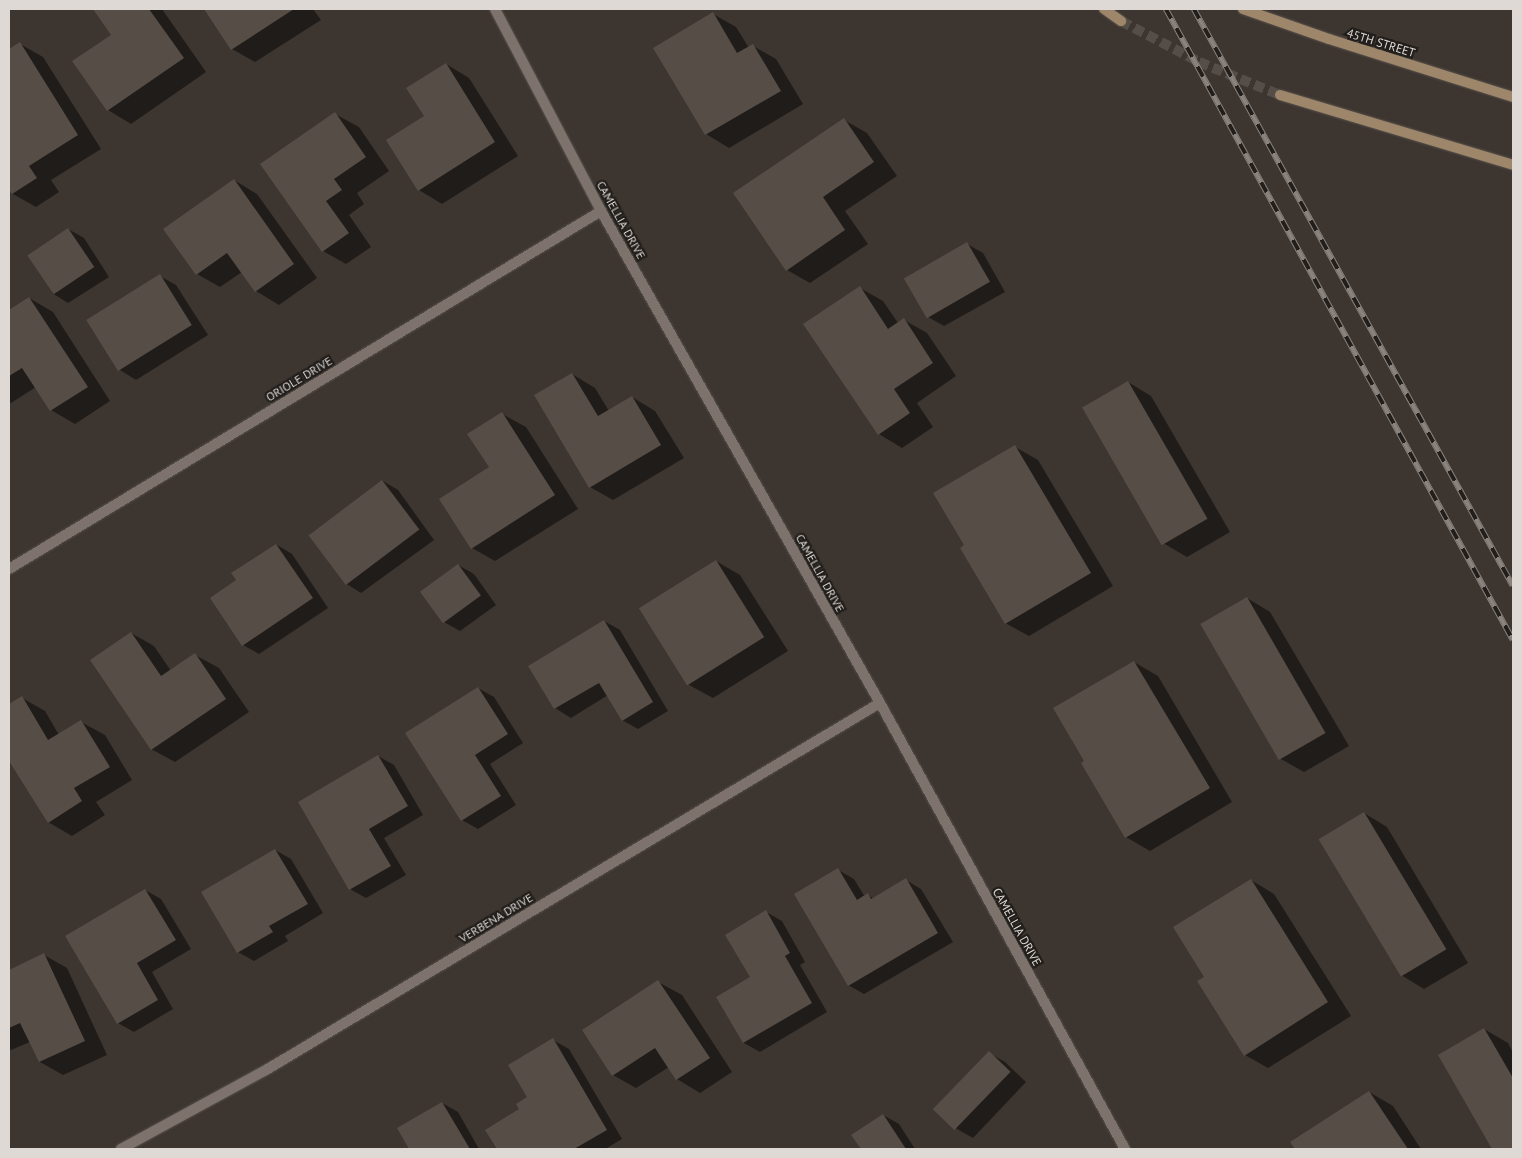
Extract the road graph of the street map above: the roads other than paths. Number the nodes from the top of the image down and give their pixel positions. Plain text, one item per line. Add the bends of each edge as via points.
1 (494, 9) edge
2 (1104, 9) edge
3 (1243, 9) edge
4 (1121, 21) tunnel mouth
5 (1280, 96) tunnel mouth
6 (1513, 97) edge
7 (1513, 165) edge
8 (602, 211) junction
9 (9, 569) edge
10 (880, 704) junction
11 (121, 1149) edge
12 (1125, 1149) edge

1 - 8 street, CAMELLIA DRIVE
2 - 4 main road
3 - 6 main road, 45TH STREET
5 - 7 main road
8 - 9 street, ORIOLE DRIVE
8 - 10 street, CAMELLIA DRIVE
10 - 11 street, VERBENA DRIVE via 266,1070
10 - 12 street, CAMELLIA DRIVE

